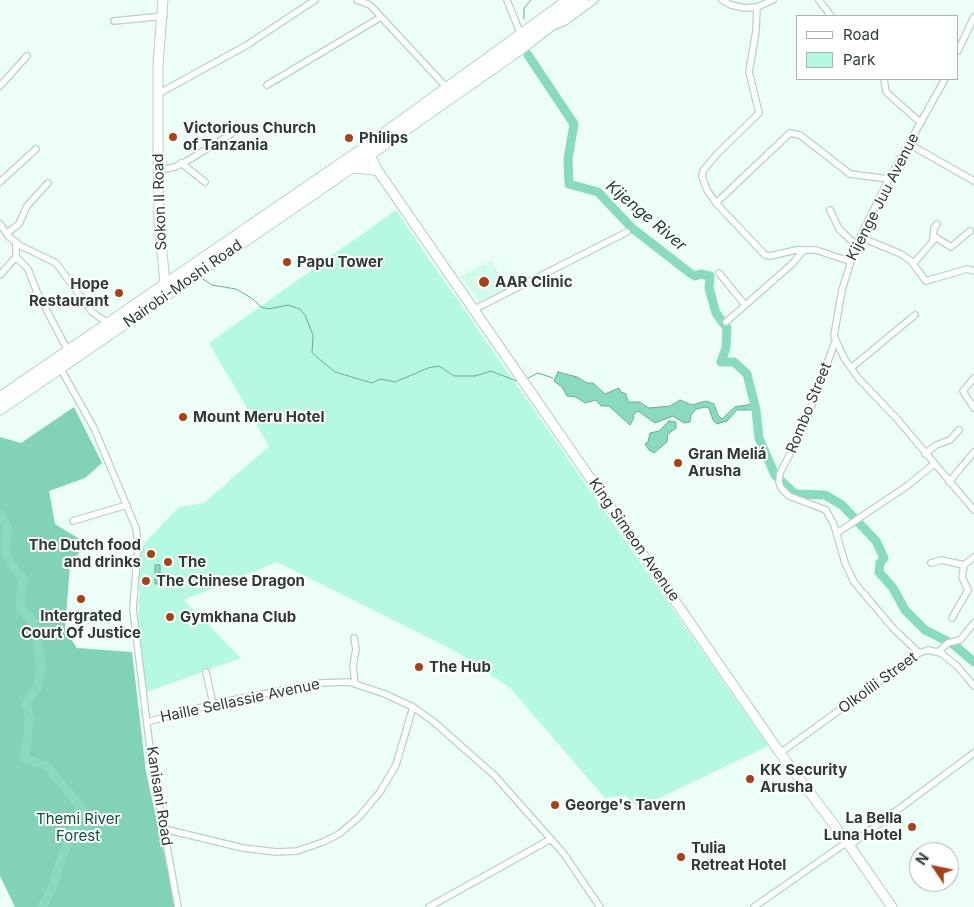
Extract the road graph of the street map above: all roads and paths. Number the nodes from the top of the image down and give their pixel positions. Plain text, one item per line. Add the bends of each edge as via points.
1 (163, 0) edge
2 (315, 0) edge
3 (357, 0) edge
4 (507, 0) edge
5 (568, 0) edge
6 (583, 0) edge
7 (595, 0) edge
8 (722, 0) edge
9 (774, 0) edge
10 (819, 0) edge
11 (757, 7) junction
12 (830, 15) edge
13 (164, 16) junction
14 (381, 16) junction
15 (974, 17) edge
16 (114, 21) dead end
17 (544, 30) junction
18 (521, 36) junction
19 (959, 49) edge
20 (27, 56) dead end
21 (884, 80) edge
22 (944, 80) edge
23 (268, 85) dead end
24 (0, 86) edge
25 (447, 88) junction
26 (158, 94) junction
27 (921, 123) junction
28 (231, 134) dead end
29 (389, 135) junction
30 (908, 144) junction
31 (382, 146) junction
32 (36, 149) dead end
33 (365, 152) junction
34 (181, 163) junction
35 (352, 167) junction
36 (376, 169) junction
37 (159, 170) junction
38 (889, 179) junction
39 (974, 181) edge
40 (0, 182) edge
41 (204, 182) dead end
42 (48, 183) dead end
43 (716, 203) junction
44 (830, 210) dead end
45 (0, 224) edge
46 (937, 224) dead end
47 (970, 231) dead end
48 (627, 232) dead end
49 (7, 234) junction
50 (860, 237) junction
51 (935, 237) junction
52 (16, 242) junction
53 (856, 245) junction
54 (803, 250) junction
55 (16, 257) junction
56 (850, 261) junction
57 (913, 264) junction
58 (974, 271) edge
59 (719, 273) dead end
60 (0, 275) edge
61 (165, 283) junction
62 (745, 305) junction
63 (475, 309) junction
64 (915, 315) dead end
65 (726, 322) dead end
66 (108, 323) junction
67 (835, 342) junction
68 (68, 352) junction
69 (58, 364) junction
70 (851, 368) junction
71 (974, 378) edge
72 (0, 398) edge
73 (974, 408) edge
74 (0, 409) edge
75 (959, 430) dead end
76 (974, 452) edge
77 (925, 454) junction
78 (934, 464) junction
79 (949, 482) junction
80 (127, 505) junction
81 (974, 510) edge
82 (73, 521) dead end
83 (837, 533) junction
84 (974, 557) edge
85 (931, 563) dead end
86 (964, 565) junction
87 (952, 618) dead end
88 (974, 623) edge
89 (354, 638) dead end
90 (939, 651) junction
91 (919, 653) junction
92 (206, 672) dead end
93 (356, 683) junction
94 (974, 686) edge
95 (213, 704) junction
96 (413, 707) junction
97 (147, 722) junction
98 (780, 753) junction
99 (974, 753) edge
100 (164, 829) junction
101 (551, 839) junction
102 (848, 844) junction
103 (598, 906) edge
104 (178, 907) edge
105 (428, 907) edge
106 (754, 907) edge
107 (892, 907) edge

1 - 13 main road, Sokon II Road
2 - 26 street via 247,45
3 - 14 street via 370,5
4 - 18 street
5 - 18 highway
6 - 17 highway
7 - 17 street via 565,22
8 - 11 street via 738,7
9 - 11 street
10 - 12 street
11 - 43 street via 749,72 759,112 703,172 707,190
13 - 16 street
13 - 26 main road, Sokon II Road
14 - 23 street
14 - 25 street
15 - 19 street
17 - 29 highway
18 - 25 highway
20 - 24 street
21 - 27 street via 886,92
22 - 27 street, Kijenge Juu Avenue
25 - 29 highway
26 - 37 main road, Sokon II Road
27 - 30 street, Kijenge Juu Avenue
28 - 34 street
29 - 31 highway
29 - 33 highway
30 - 38 street, Kijenge Juu Avenue
30 - 39 street
31 - 33 highway
31 - 36 highway via 377,155
32 - 40 street
33 - 35 highway, Nairobi-Moshi Road
33 - 36 main road, King Simeon Avenue
33 - 61 highway, Nairobi-Moshi Road
34 - 37 street
34 - 41 street
35 - 36 highway
35 - 69 highway, Nairobi-Moshi Road
36 - 63 main road, King Simeon Avenue
37 - 61 main road, Sokon II Road via 159,222
38 - 43 street via 850,174 800,135 790,133
38 - 50 street, Kijenge Juu Avenue
42 - 49 street via 27,206 19,224
43 - 54 street via 765,255
44 - 53 street via 839,229
45 - 49 street
46 - 51 street
47 - 51 street via 951,247
48 - 63 street
49 - 52 street
50 - 53 street, Kijenge Juu Avenue
50 - 57 street via 900,254
51 - 57 street
52 - 55 street
52 - 66 street via 56,263 92,312
53 - 56 street, Kijenge Juu Avenue
54 - 56 street via 830,253
54 - 62 street
55 - 60 street
55 - 68 street via 28,270
56 - 67 street, Kijenge Juu Avenue via 835,326
57 - 58 street via 926,281 967,269
59 - 62 street
61 - 66 highway, Nairobi-Moshi Road
62 - 65 street
63 - 98 main road, King Simeon Avenue
64 - 70 street
66 - 68 highway, Nairobi-Moshi Road
67 - 70 street
67 - 83 street, Rombo Street via 803,429 780,473 779,482 789,496 826,510
68 - 69 highway, Nairobi-Moshi Road
69 - 72 highway, Nairobi-Moshi Road
69 - 74 highway, Nairobi-Moshi Road
69 - 80 street, Kanisani Road via 88,415
70 - 77 street
71 - 73 street via 964,391
75 - 77 street via 950,440
76 - 79 street
77 - 78 street
78 - 79 street
78 - 83 street
79 - 81 street
80 - 82 street
80 - 97 street, Kanisani Road via 136,528 138,545 132,610
83 - 91 street via 854,582
84 - 86 street
85 - 86 street via 941,560
86 - 87 street via 962,576 968,590
88 - 90 street via 960,640 948,643
89 - 93 street
90 - 91 street, Olkolili Street
90 - 94 street, Olkolili Street
91 - 98 street, Olkolili Street
92 - 95 street
93 - 95 street, Haille Sellassie Avenue via 318,683
93 - 96 street, Haille Sellassie Avenue
95 - 97 street, Haille Sellassie Avenue
96 - 100 street via 396,765 380,792 359,817 339,834 323,842 298,851 276,852 243,848
96 - 101 street, Haille Sellassie Avenue via 465,748 513,794
97 - 100 street, Kanisani Road
98 - 102 main road, King Simeon Avenue
99 - 102 street
100 - 104 street, Kanisani Road
101 - 103 street, Haille Sellassie Avenue
101 - 105 street
102 - 106 street
102 - 107 main road, King Simeon Avenue

